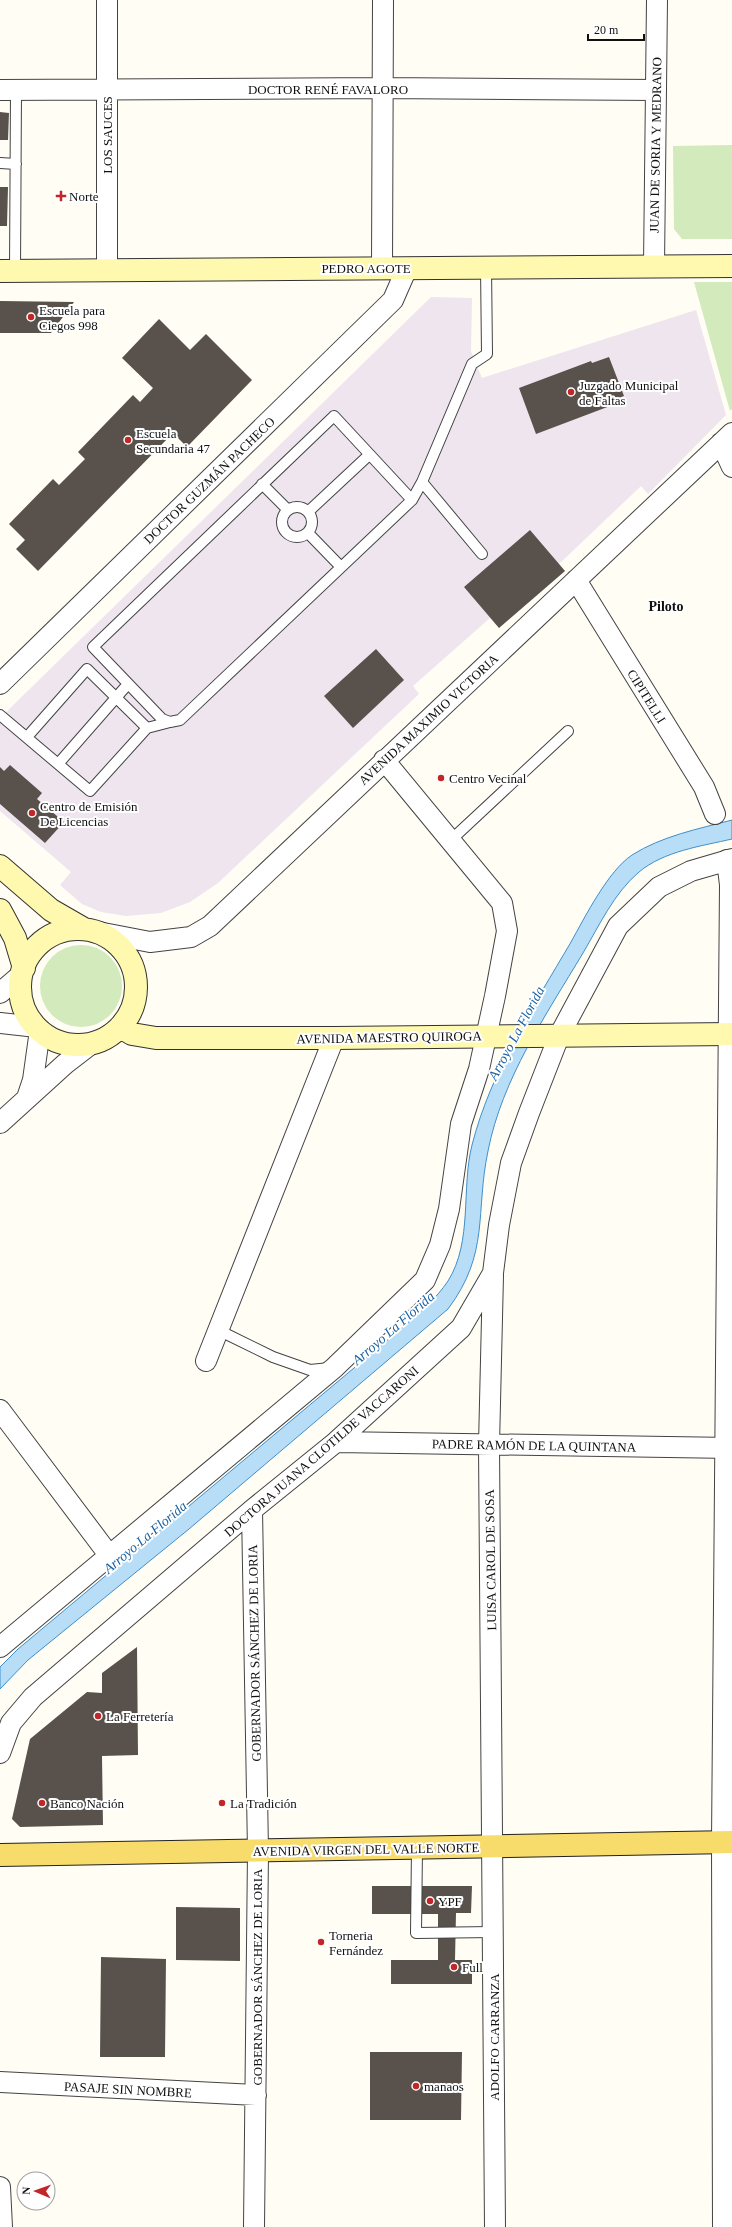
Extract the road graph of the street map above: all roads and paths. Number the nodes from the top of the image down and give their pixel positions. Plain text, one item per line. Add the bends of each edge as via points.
1 (107, 0) edge
2 (383, 0) edge
3 (657, 0) edge
4 (383, 88) junction
5 (8, 90) edge
6 (107, 90) junction
7 (656, 90) junction
8 (0, 164) edge
9 (16, 164) junction
10 (654, 266) junction
11 (732, 266) edge
12 (486, 267) junction
13 (382, 268) junction
14 (407, 268) junction
15 (107, 270) junction
16 (7, 271) edge
17 (726, 438) edge
18 (369, 455) junction
19 (732, 467) edge
20 (422, 482) junction
21 (262, 484) junction
22 (412, 500) junction
23 (288, 510) junction
24 (309, 512) junction
25 (308, 533) junction
26 (482, 554) dead end
27 (341, 567) junction
28 (576, 580) junction
29 (0, 684) edge
30 (128, 684) junction
31 (117, 699) junction
32 (0, 715) edge
33 (170, 722) junction
34 (147, 728) junction
35 (568, 732) dead end
36 (27, 738) junction
37 (384, 760) junction
38 (58, 764) junction
39 (715, 814) dead end
40 (451, 840) junction
41 (730, 860) edge
42 (0, 866) edge
43 (0, 910) edge
44 (91, 930) junction
45 (23, 971) junction
46 (0, 993) edge
47 (0, 1023) edge
48 (120, 1027) junction
49 (38, 1029) junction
50 (731, 1034) edge
51 (495, 1036) junction
52 (551, 1036) junction
53 (334, 1038) junction
54 (91, 1044) junction
55 (27, 1098) junction
56 (0, 1123) edge
57 (493, 1273) junction
58 (218, 1330) junction
59 (206, 1361) dead end
60 (334, 1368) junction
61 (0, 1410) edge
62 (336, 1442) junction
63 (489, 1445) junction
64 (729, 1448) edge
65 (252, 1510) junction
66 (108, 1555) junction
67 (0, 1647) edge
68 (0, 1753) edge
69 (727, 1842) edge
70 (493, 1847) junction
71 (417, 1848) junction
72 (258, 1851) junction
73 (0, 1855) edge
74 (493, 1932) junction
75 (0, 2082) edge
76 (256, 2096) junction
77 (0, 2187) edge
78 (2, 2227) edge
79 (254, 2227) edge
80 (495, 2227) edge
81 (723, 2227) edge

1 - 6 street, LOS SAUCES
2 - 4 street
3 - 7 street, JUAN DE SORIA Y MEDRANO
4 - 6 street, DOCTOR RENÉ FAVALORO
4 - 7 street, DOCTOR RENÉ FAVALORO
4 - 13 street
5 - 6 street, DOCTOR RENÉ FAVALORO
5 - 9 lane
6 - 15 street, LOS SAUCES
7 - 10 street, JUAN DE SORIA Y MEDRANO
8 - 9 lane
9 - 16 lane
10 - 11 main road, PEDRO AGOTE
10 - 12 main road, PEDRO AGOTE
12 - 14 main road, PEDRO AGOTE
12 - 20 lane via 487,354 472,364
13 - 14 main road, PEDRO AGOTE
13 - 15 main road, PEDRO AGOTE
14 - 29 street, DOCTOR GUZMÁN PACHECO via 392,300
15 - 16 main road, PEDRO AGOTE
17 - 19 street
17 - 28 street, AVENIDA MAXIMIO VICTORIA
18 - 21 lane via 334,416
18 - 22 lane
18 - 24 lane
20 - 22 lane
20 - 26 lane
21 - 23 lane
21 - 30 lane via 93,647
22 - 27 lane
23 - 24 lane via 296,506
23 - 25 lane via 282,518 285,532 298,537
24 - 25 lane via 313,520
25 - 27 lane
27 - 33 lane via 187,715
28 - 37 street, AVENIDA MAXIMIO VICTORIA
28 - 39 street, CIPITELLI via 704,787
30 - 31 lane
30 - 33 lane via 162,719
31 - 34 lane
31 - 36 lane via 88,669
31 - 38 lane
32 - 36 lane
33 - 34 lane
34 - 38 lane via 90,791
35 - 40 lane
36 - 38 lane
37 - 40 street
37 - 44 street, AVENIDA MAXIMIO VICTORIA via 210,926 191,937 150,942
40 - 51 street via 502,903 507,931
41 - 50 street
41 - 52 street, DOCTORA JUANA CLOTILDE VACCARONI via 691,871 659,887 618,926
42 - 44 main road via 51,910
43 - 45 main road via 15,938
44 - 45 main road via 65,930 47,938 33,951
44 - 48 main road via 113,940 124,951 132,966 136,982 135,998 130,1014
45 - 46 street
45 - 49 main road via 23,1002
47 - 49 street
48 - 53 main road, AVENIDA MAESTRO QUIROGA via 132,1034 156,1038
48 - 54 main road via 107,1038
49 - 54 main road via 64,1043
49 - 55 street via 33,1080
50 - 52 main road, AVENIDA MAESTRO QUIROGA
50 - 64 street
51 - 52 main road, AVENIDA MAESTRO QUIROGA
51 - 53 main road, AVENIDA MAESTRO QUIROGA
51 - 60 street via 479,1070 461,1124 448,1216 440,1245 425,1280
52 - 57 street, DOCTORA JUANA CLOTILDE VACCARONI via 511,1163
53 - 58 street
54 - 55 street
55 - 56 street
57 - 62 street, DOCTORA JUANA CLOTILDE VACCARONI via 461,1328
57 - 63 street, LUISA CAROL DE SOSA
58 - 59 street
58 - 60 lane via 273,1357 310,1370
60 - 66 street
61 - 66 street
62 - 63 street, PADRE RAMÓN DE LA QUINTANA
62 - 65 street, DOCTORA JUANA CLOTILDE VACCARONI
63 - 64 street, PADRE RAMÓN DE LA QUINTANA
63 - 70 street, LUISA CAROL DE SOSA
64 - 69 street
65 - 68 street, DOCTORA JUANA CLOTILDE VACCARONI via 33,1697 11,1722
65 - 72 street, GOBERNADOR SÁNCHEZ DE LORIA
66 - 67 street
69 - 70 main road, AVENIDA VIRGEN DEL VALLE NORTE
69 - 81 street
70 - 71 main road, AVENIDA VIRGEN DEL VALLE NORTE
70 - 74 street, ADOLFO CARRANZA
71 - 72 main road, AVENIDA VIRGEN DEL VALLE NORTE
71 - 74 lane via 416,1933
72 - 73 main road, AVENIDA VIRGEN DEL VALLE NORTE
72 - 76 street, GOBERNADOR SÁNCHEZ DE LORIA
74 - 80 street, ADOLFO CARRANZA
75 - 76 street, PASAJE SIN NOMBRE
76 - 79 street, GOBERNADOR SÁNCHEZ DE LORIA
77 - 78 street

